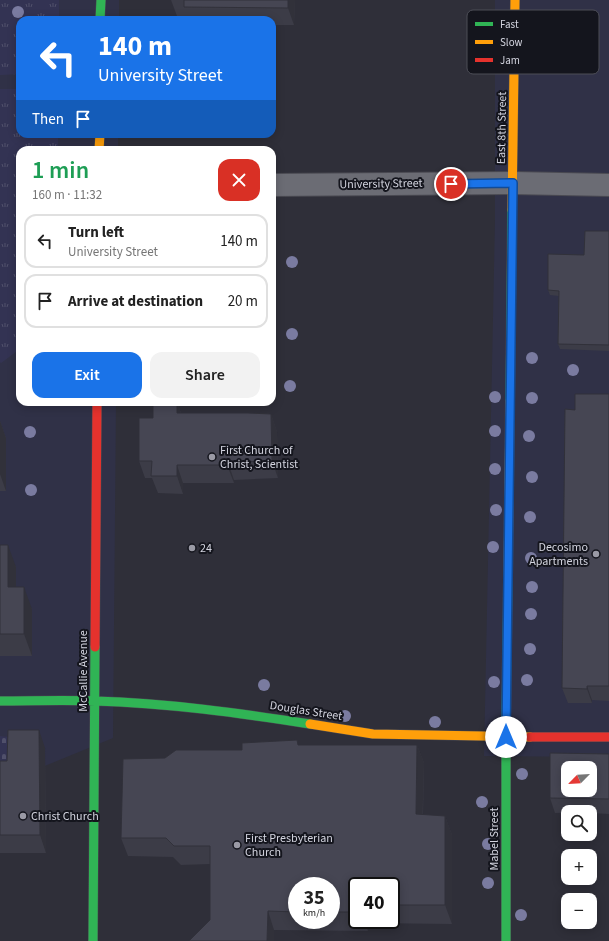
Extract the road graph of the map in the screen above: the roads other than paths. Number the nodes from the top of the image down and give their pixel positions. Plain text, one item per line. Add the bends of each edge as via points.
1 (101, 0) edge
2 (515, 0) edge
3 (515, 10) edge
4 (100, 16) edge
5 (514, 74) edge
6 (513, 183) junction
7 (276, 185) edge
8 (609, 185) edge
9 (97, 406) edge
10 (0, 701) edge
11 (95, 701) junction
12 (506, 737) junction
13 (609, 737) edge
14 (93, 941) edge
15 (506, 941) edge

1 - 4 street
2 - 3 street, East 8th Street
5 - 6 street, East 8th Street
6 - 7 street, University Street
6 - 8 street, University Street
6 - 12 street, East 8th Street
9 - 11 street, McCallie Avenue
10 - 11 street, Douglas Street
11 - 12 street, Douglas Street via 244,714 373,734
11 - 14 street, McCallie Avenue
12 - 13 street, Douglas Street
12 - 15 street, Mabel Street

